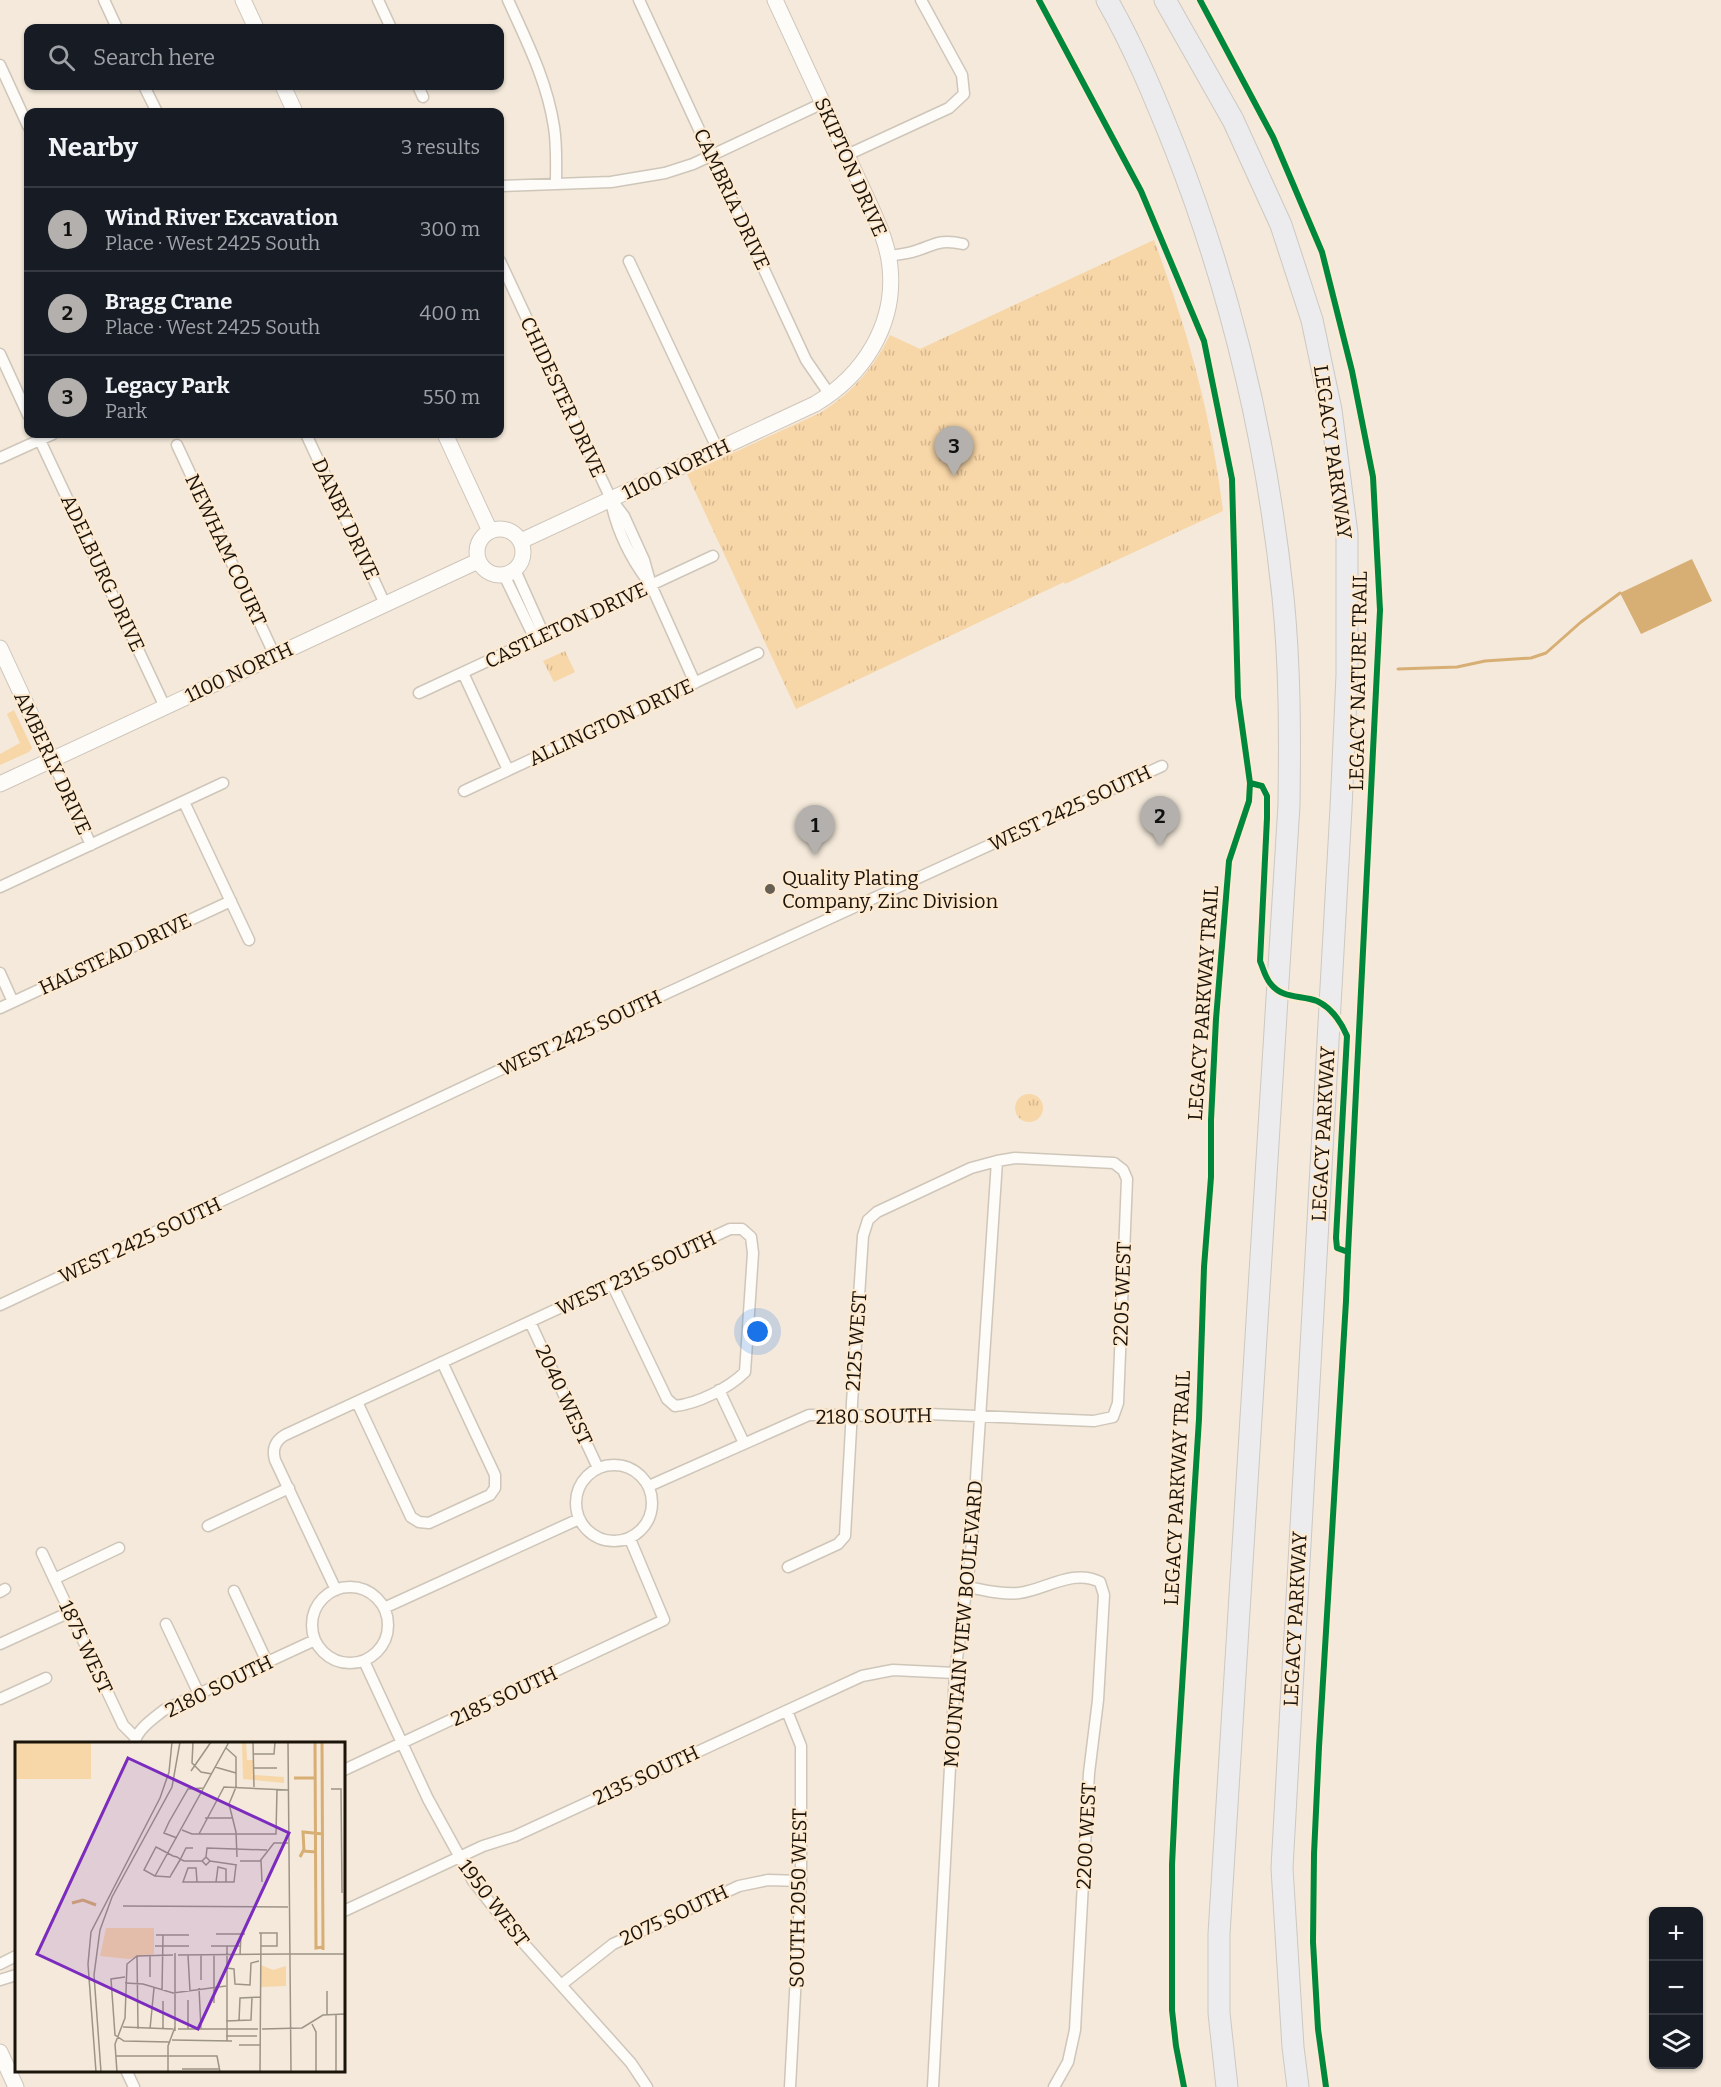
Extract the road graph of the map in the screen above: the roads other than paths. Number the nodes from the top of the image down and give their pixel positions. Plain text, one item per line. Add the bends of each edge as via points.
1 (104, 0) edge
2 (243, 0) edge
3 (378, 0) edge
4 (508, 0) edge
5 (639, 0) edge
6 (775, 0) edge
7 (921, 0) edge
8 (1107, 0) edge
9 (1165, 0) edge
10 (115, 24) edge
11 (254, 24) edge
12 (389, 24) edge
13 (0, 65) edge
14 (146, 90) edge
15 (285, 90) edge
16 (420, 90) edge
17 (423, 97) dead end
18 (823, 103) junction
19 (155, 108) edge
20 (293, 108) edge
21 (24, 117) edge
22 (847, 155) junction
23 (711, 156) junction
24 (556, 183) junction
25 (504, 186) edge
26 (963, 244) dead end
27 (888, 256) junction
28 (629, 261) dead end
29 (504, 270) edge
30 (0, 354) edge
31 (830, 395) junction
32 (24, 405) edge
33 (37, 438) edge
34 (39, 438) edge
35 (308, 438) edge
36 (447, 438) edge
37 (177, 445) dead end
38 (718, 450) junction
39 (0, 458) edge
40 (611, 500) junction
41 (490, 531) junction
42 (521, 542) junction
43 (713, 556) dead end
44 (478, 561) junction
45 (509, 573) junction
46 (651, 585) junction
47 (385, 604) junction
48 (539, 637) junction
49 (0, 648) edge
50 (759, 653) dead end
51 (275, 656) junction
52 (463, 673) junction
53 (695, 683) junction
54 (419, 693) dead end
55 (165, 707) junction
56 (52, 760) junction
57 (1162, 766) dead end
58 (508, 770) junction
59 (223, 783) dead end
60 (0, 784) edge
61 (464, 791) dead end
62 (184, 802) junction
63 (91, 845) junction
64 (0, 888) edge
65 (231, 901) junction
66 (249, 940) dead end
67 (0, 973) edge
68 (13, 1002) junction
69 (0, 1008) edge
70 (997, 1161) junction
71 (612, 1284) junction
72 (0, 1305) edge
73 (530, 1322) junction
74 (442, 1362) junction
75 (719, 1390) junction
76 (357, 1402) junction
77 (852, 1415) junction
78 (979, 1416) junction
79 (1113, 1418) joint
80 (744, 1443) junction
81 (598, 1467) junction
82 (649, 1486) junction
83 (289, 1488) junction
84 (579, 1519) junction
85 (208, 1526) dead end
86 (630, 1539) junction
87 (119, 1548) dead end
88 (42, 1553) dead end
89 (788, 1567) dead end
90 (54, 1579) junction
91 (968, 1587) junction
92 (336, 1590) junction
93 (234, 1591) dead end
94 (384, 1608) junction
95 (70, 1612) junction
96 (166, 1624) dead end
97 (315, 1640) junction
98 (0, 1644) edge
99 (364, 1661) junction
100 (267, 1662) junction
101 (955, 1673) junction
102 (46, 1678) dead end
103 (199, 1694) junction
104 (0, 1699) edge
105 (787, 1711) junction
106 (135, 1740) edge
107 (402, 1743) junction
108 (345, 1770) edge
109 (458, 1857) junction
110 (801, 1881) junction
111 (345, 1911) edge
112 (15, 1956) edge
113 (0, 1964) edge
114 (15, 1975) edge
115 (0, 1980) edge
116 (561, 1985) junction
117 (0, 2052) edge
118 (127, 2072) edge
119 (16, 2087) edge
120 (134, 2087) edge
121 (647, 2087) edge
122 (790, 2087) edge
123 (933, 2087) edge
124 (1054, 2087) edge
125 (1227, 2087) edge
126 (1298, 2087) edge

1 - 10 street
2 - 11 street
3 - 12 street
4 - 24 street via 547,91 556,139
5 - 23 street, CAMBRIA DRIVE
6 - 18 street, SKIPTON DRIVE
7 - 22 street via 962,75 964,94 949,108
8 - 125 highway via 1193,193 1229,303 1265,465 1283,597 1288,670 1289,805 1219,1934 1219,2013
9 - 126 highway, LEGACY PARKWAY via 1233,120 1281,225 1312,321 1331,410 1347,534 1347,675 1341,808 1282,1868
13 - 21 street
14 - 19 street
15 - 20 street
16 - 17 street
18 - 22 street, SKIPTON DRIVE
18 - 23 street
22 - 27 street, SKIPTON DRIVE
23 - 24 street via 648,177
23 - 31 street, CAMBRIA DRIVE via 806,360
24 - 25 street
26 - 27 street via 944,241
27 - 31 street, SKIPTON DRIVE via 889,299 878,338 856,371
28 - 38 street
29 - 40 street, CHIDESTER DRIVE
30 - 32 street
31 - 38 street, 1100 NORTH
33 - 39 street
34 - 55 street, ADELBURG DRIVE
35 - 47 street, DANBY DRIVE
36 - 41 street
37 - 51 street, NEWHAM COURT
38 - 40 street, 1100 NORTH
40 - 42 street, 1100 NORTH
40 - 46 street, CHIDESTER DRIVE via 624,516
41 - 42 street via 508,530
41 - 44 street via 478,543
42 - 45 street via 523,557
43 - 46 street, CASTLETON DRIVE
44 - 45 street via 491,574
44 - 47 street, 1100 NORTH
45 - 48 street
46 - 48 street, CASTLETON DRIVE
46 - 53 street, CHIDESTER DRIVE
47 - 51 street, 1100 NORTH
48 - 52 street, CASTLETON DRIVE
49 - 56 street, AMBERLY DRIVE
50 - 53 street, ALLINGTON DRIVE
51 - 55 street, 1100 NORTH
52 - 54 street, CASTLETON DRIVE
52 - 58 street
53 - 58 street, ALLINGTON DRIVE
55 - 56 street, 1100 NORTH
56 - 60 street, 1100 NORTH
56 - 63 street, AMBERLY DRIVE
57 - 72 street, WEST 2425 SOUTH via 520,1060
58 - 61 street, ALLINGTON DRIVE
59 - 62 street
62 - 63 street
62 - 65 street
63 - 64 street
65 - 66 street
65 - 68 street, HALSTEAD DRIVE
67 - 68 street
68 - 69 street, HALSTEAD DRIVE
70 - 77 street, 2125 WEST via 971,1168 877,1212 868,1220 863,1236
70 - 78 street, MOUNTAIN VIEW BOULEVARD
70 - 79 street, 2205 WEST via 1015,1158 1114,1163 1123,1170 1127,1179 1118,1404
71 - 73 street, WEST 2315 SOUTH
71 - 75 street via 667,1399 675,1407 689,1405
71 - 75 street, WEST 2315 SOUTH via 730,1229 742,1229 751,1236 745,1372 736,1382
73 - 74 street, WEST 2315 SOUTH
73 - 81 street, 2040 WEST
74 - 76 street, WEST 2315 SOUTH
74 - 76 street via 495,1475 495,1488 490,1495 429,1523 411,1517
75 - 80 street
76 - 83 street, WEST 2315 SOUTH via 277,1440 274,1455
77 - 78 street, 2180 SOUTH
77 - 80 street, 2180 SOUTH via 809,1415
77 - 89 street, 2125 WEST via 845,1536 838,1544
78 - 79 street, 2180 SOUTH via 1094,1421
78 - 91 street, MOUNTAIN VIEW BOULEVARD
80 - 82 street, 2180 SOUTH
81 - 82 street via 627,1467 640,1474
81 - 84 street via 578,1489 575,1504
82 - 86 street via 651,1516
83 - 85 street
83 - 92 street
84 - 86 street via 588,1532 601,1539
84 - 94 street
86 - 107 street, 2185 SOUTH via 664,1620
87 - 90 street
88 - 90 street, 1875 WEST
90 - 95 street, 1875 WEST
91 - 101 street, MOUNTAIN VIEW BOULEVARD
91 - 124 street, 2200 WEST via 1021,1593 1085,1577 1100,1581 1104,1594 1089,1773 1075,2030 1068,2062
92 - 94 street via 364,1589
92 - 97 street via 323,1598 315,1611
93 - 100 street
94 - 99 street via 388,1633 375,1654
95 - 98 street
95 - 106 street, 1875 WEST via 123,1725
96 - 103 street
97 - 99 street via 335,1660 350,1664
97 - 100 street, 2180 SOUTH
99 - 107 street, 1950 WEST
100 - 103 street, 2180 SOUTH
101 - 105 street, 2135 SOUTH via 872,1673
101 - 123 street, MOUNTAIN VIEW BOULEVARD
102 - 104 street
103 - 106 street, 2180 SOUTH via 164,1710 147,1723
105 - 109 street, 2135 SOUTH via 516,1836
105 - 110 street, SOUTH 2050 WEST via 801,1746
107 - 108 street, 2185 SOUTH
107 - 109 street, 1950 WEST
109 - 111 street, 2135 SOUTH
109 - 116 street, 1950 WEST via 488,1902
110 - 116 street, 2075 SOUTH via 757,1881 730,1890 614,1944
110 - 122 street, SOUTH 2050 WEST
112 - 113 street
114 - 115 street
116 - 121 street, 1950 WEST via 631,2063
117 - 119 street
118 - 120 street

